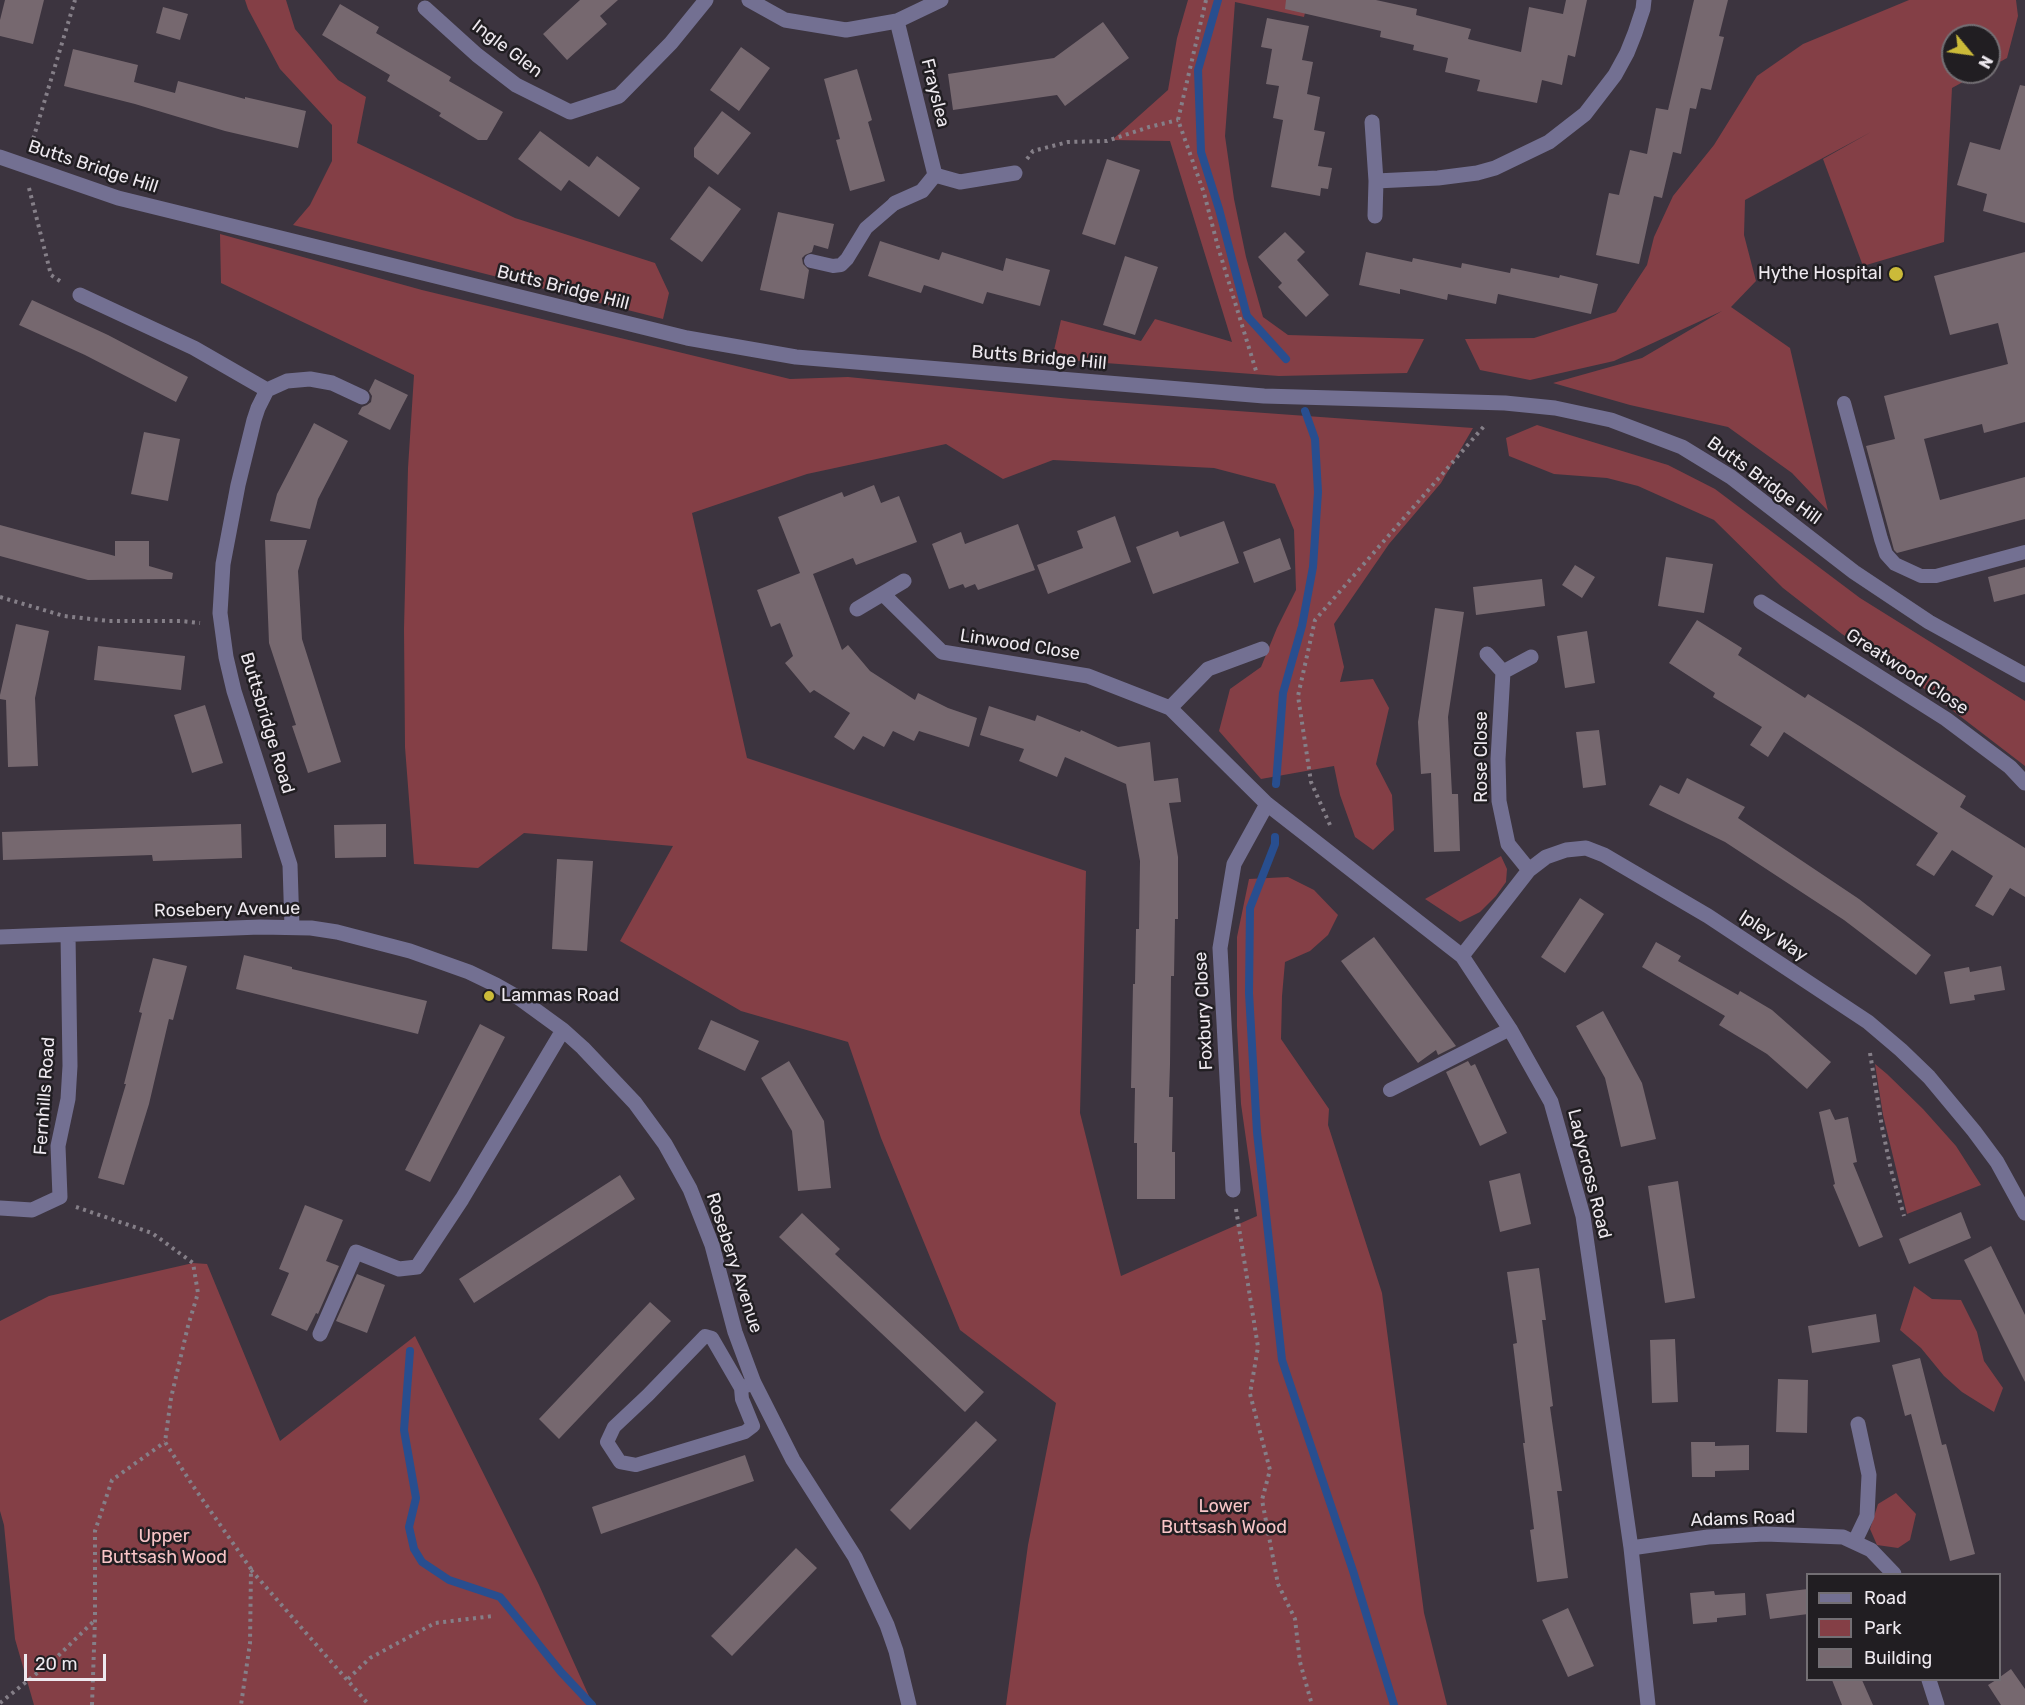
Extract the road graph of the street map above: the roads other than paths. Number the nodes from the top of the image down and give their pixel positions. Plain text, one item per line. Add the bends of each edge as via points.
1 (706, 0) edge
2 (749, 0) edge
3 (941, 0) edge
4 (1644, 0) edge
5 (425, 8) dead end
6 (897, 21) junction
7 (1372, 122) dead end
8 (0, 157) edge
9 (1015, 173) road end
10 (934, 175) junction
11 (1376, 181) junction
12 (895, 204) joint
13 (1375, 216) dead end
14 (811, 261) dead end
15 (80, 295) road end
16 (267, 390) junction
17 (362, 397) dead end
18 (1844, 403) dead end
19 (2025, 552) edge
20 (904, 581) dead end
21 (883, 594) junction
22 (1761, 602) dead end
23 (857, 609) dead end
24 (1262, 649) dead end
25 (1487, 654) dead end
26 (1531, 657) dead end
27 (1503, 672) junction
28 (2025, 675) edge
29 (1170, 708) junction
30 (2025, 783) edge
31 (1268, 804) junction
32 (1528, 870) junction
33 (292, 927) junction
34 (68, 935) junction
35 (0, 937) edge
36 (1462, 956) junction
37 (1510, 1029) junction
38 (562, 1030) junction
39 (1390, 1090) dead end
40 (1233, 1190) road end
41 (0, 1208) edge
42 (2025, 1214) edge
43 (320, 1334) dead end
44 (748, 1385) junction
45 (1858, 1424) dead end
46 (1855, 1541) junction
47 (1631, 1548) junction
48 (1892, 1573) edge
49 (1929, 1681) edge
50 (909, 1705) edge
51 (1648, 1705) edge
52 (1937, 1705) edge

1 - 5 street, Ingle Glen via 619,96 570,112 516,85
2 - 6 street via 785,20 846,30
3 - 6 street
4 - 11 street via 1635,33 1614,75 1585,114 1549,142 1477,173
6 - 10 street, Frayslea
7 - 11 street
8 - 28 street, Butts Bridge Hill via 118,198 687,338 796,357 1264,396 1504,403 1555,408 1611,420 1682,447 1731,477 1863,578 1929,622
9 - 10 street via 960,182
10 - 12 street via 922,191
11 - 13 street
12 - 14 lane via 866,228 841,265
15 - 16 street via 184,343
16 - 17 street via 287,381 310,379 332,383
16 - 33 street, Buttsbridge Road via 254,420 228,533 221,623 234,691 290,865
18 - 19 lane via 1881,539 1895,564 1921,576 1936,576
20 - 21 street
21 - 23 street
21 - 29 street, Linwood Close via 942,652 1088,676
22 - 30 street, Greatwood Close via 1946,719
24 - 29 street via 1208,669
25 - 27 street
26 - 27 street
27 - 32 street, Rose Close via 1499,801 1509,844
29 - 31 street, Linwood Close
31 - 36 street, Ladycross Road
31 - 40 street, Foxbury Close via 1234,864 1220,948
32 - 36 street, Ipley Way
32 - 42 street, Ipley Way via 1546,857 1566,850 1586,848 1604,855 1708,916 1868,1022 1929,1077 1974,1131 1997,1162
33 - 34 street, Rosebery Avenue
33 - 38 street, Rosebery Avenue via 366,939 442,962 496,985
34 - 35 street, Rosebery Avenue
34 - 41 street, Fernhills Road via 70,1066 58,1146 60,1197 32,1210
36 - 37 street, Ladycross Road
37 - 39 lane
37 - 47 street, Ladycross Road via 1551,1102 1583,1215
38 - 43 street via 417,1267 399,1269 356,1252
38 - 44 street, Rosebery Avenue via 635,1103 665,1143 690,1189 715,1255
44 - 44 lane via 742,1400 753,1426 745,1432 636,1465 620,1462 607,1442 614,1427 705,1336 711,1338
44 - 50 street, Rosebery Avenue via 855,1557 896,1651
45 - 46 street via 1869,1474 1867,1516
46 - 47 street, Adams Road via 1843,1537 1765,1534
46 - 48 street, Adams Road via 1871,1550
47 - 51 street, Ladycross Road
49 - 52 street

